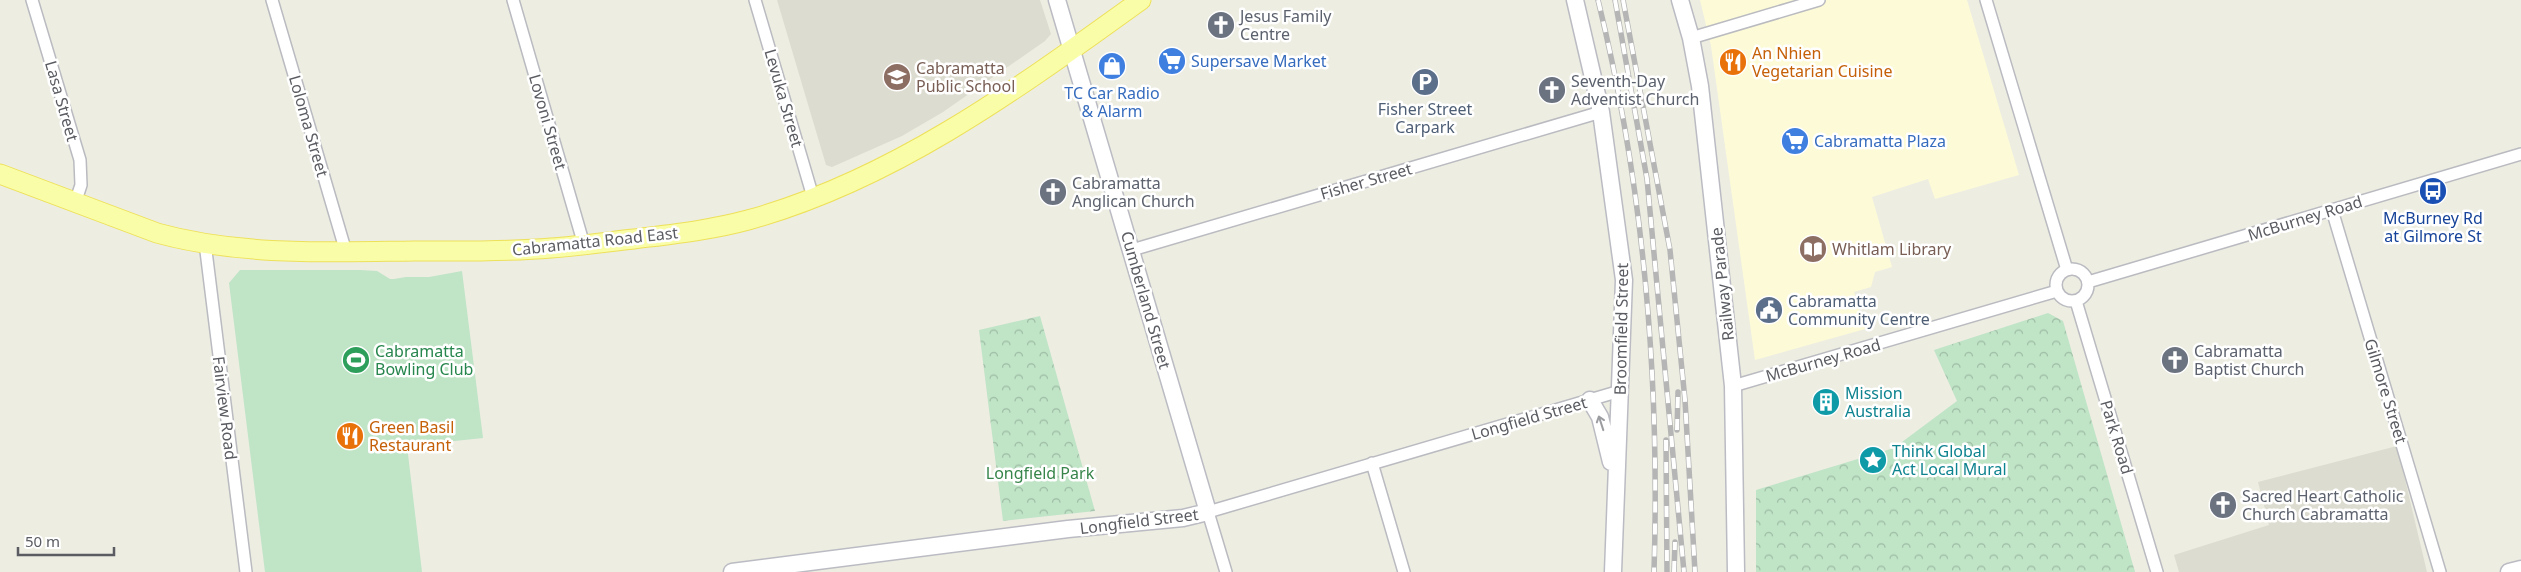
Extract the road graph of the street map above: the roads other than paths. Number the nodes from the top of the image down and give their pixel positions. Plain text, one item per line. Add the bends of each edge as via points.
1 (32, 0) edge
2 (272, 0) edge
3 (512, 0) edge
4 (755, 0) edge
5 (1058, 0) edge
6 (1141, 0) edge
7 (1575, 0) edge
8 (1680, 0) edge
9 (1819, 0) edge
10 (1986, 0) edge
11 (1690, 38) junction
12 (1072, 49) junction
13 (1601, 112) junction
14 (2521, 154) edge
15 (0, 174) edge
16 (814, 197) junction
17 (75, 203) junction
18 (2332, 210) junction
19 (205, 243) junction
20 (584, 245) junction
21 (1132, 250) junction
22 (346, 252) junction
23 (2067, 270) junction
24 (2088, 282) junction
25 (2057, 291) junction
26 (2076, 301) junction
27 (1733, 386) junction
28 (1620, 391) junction
29 (1590, 400) junction
30 (1372, 464) junction
31 (1616, 482) junction
32 (1208, 512) junction
33 (2521, 568) edge
34 (246, 572) edge
35 (732, 572) edge
36 (1226, 572) edge
37 (1404, 572) edge
38 (1613, 572) edge
39 (1736, 572) edge
40 (2157, 572) edge
41 (2440, 572) edge
42 (2509, 572) edge

1 - 17 street, Lasa Street via 80,160 81,185
2 - 22 street, Loloma Street
3 - 20 street, Lovoni Street
4 - 16 street, Levuka Street
5 - 12 street, Cumberland Street
6 - 12 main road, Cabramatta Road East
7 - 13 street, Broomfield Street
8 - 11 street, Railway Parade
9 - 11 street
10 - 23 street
11 - 27 street, Railway Parade via 1704,119
12 - 16 main road, Cabramatta Road East via 926,146
12 - 21 street, Cumberland Street
13 - 21 street, Fisher Street
13 - 28 street, Broomfield Street via 1623,272
14 - 18 street, McBurney Road
15 - 17 main road, Cabramatta Road East
16 - 20 main road, Cabramatta Road East via 715,228
17 - 19 main road, Cabramatta Road East via 157,233
18 - 24 street, McBurney Road
18 - 41 street, Gilmore Street
19 - 22 main road, Cabramatta Road East
19 - 34 street, Fairview Road
20 - 22 main road, Cabramatta Road East via 513,250
21 - 32 street, Cumberland Street
23 - 24 street via 2080,271
23 - 25 street via 2059,276
24 - 26 street via 2087,292
25 - 26 street via 2062,298
25 - 27 street, McBurney Road
26 - 40 street, Park Road
27 - 39 street, Railway Parade
28 - 29 street, Longfield Street
28 - 31 street, Broomfield Street
29 - 30 street, Longfield Street
31 -> 29 street via 1603,427
30 - 32 street, Longfield Street
30 - 37 street
31 - 38 street, Broomfield Street
32 - 35 street, Longfield Street via 1184,518 1068,529
32 - 36 street, Cumberland Street
33 - 42 street

